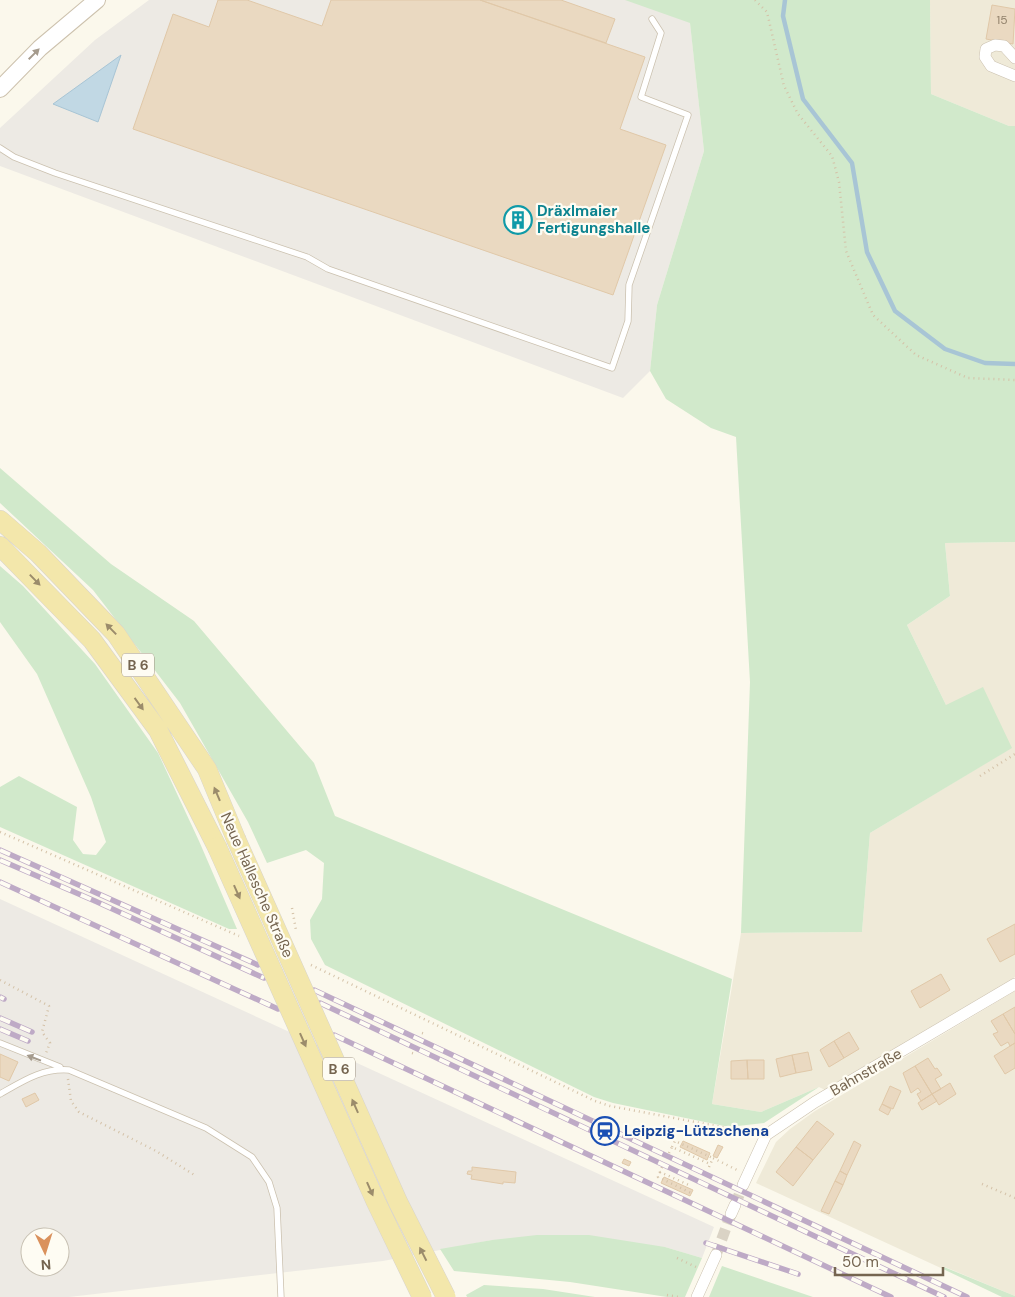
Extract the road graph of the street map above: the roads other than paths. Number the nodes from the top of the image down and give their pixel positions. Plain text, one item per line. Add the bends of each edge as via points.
1 (97, 0) edge
2 (652, 19) dead end
3 (1015, 58) edge
4 (1015, 76) edge
5 (0, 89) edge
6 (0, 148) edge
7 (0, 520) edge
8 (0, 546) edge
9 (1015, 984) edge
10 (0, 1042) edge
11 (69, 1070) junction
12 (0, 1094) edge
13 (746, 1180) tunnel mouth
14 (716, 1255) tunnel mouth
15 (281, 1297) edge
16 (422, 1297) edge
17 (446, 1297) edge
18 (697, 1297) edge

5 -> 1 street via 40,48
2 - 6 lane via 661,33 641,97 688,114 629,285 628,321 612,368 328,269 307,257 55,174
3 - 4 street via 1004,46 986,49 985,57 991,66
17 -> 7 main road, Neue Hallesche Straße / B 6, bridge via 398,1202 207,769 116,634
8 -> 16 main road, Neue Hallesche Straße / B 6, bridge via 92,640 158,730 218,847 376,1202
9 - 13 street, Bahnstraße via 815,1102 766,1135
11 -> 10 lane
11 - 12 lane via 38,1072
11 - 15 lane via 206,1128 252,1157 269,1182 277,1208
14 - 18 street

